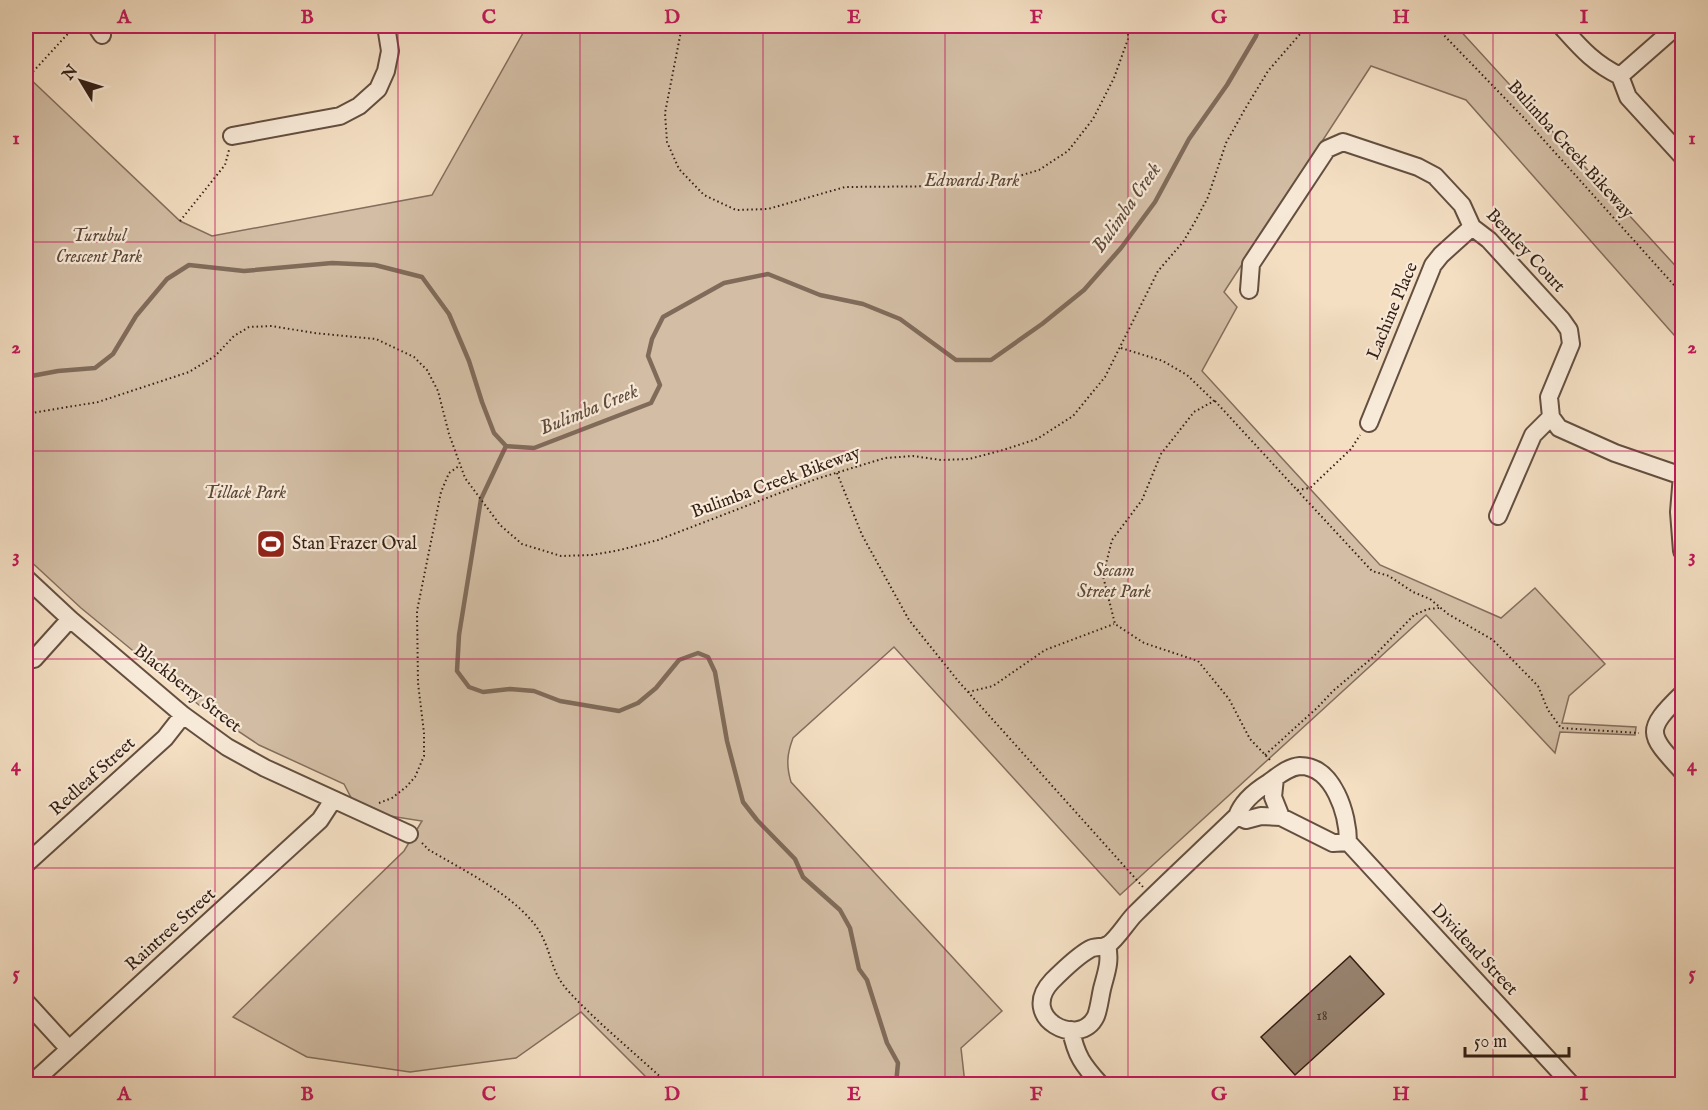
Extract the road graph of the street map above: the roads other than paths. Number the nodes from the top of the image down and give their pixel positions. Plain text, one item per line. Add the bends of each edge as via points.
1 (386, 26) edge
2 (1561, 26) edge
3 (1677, 26) edge
4 (1620, 76) junction
5 (232, 136) road end
6 (1683, 156) edge
7 (1472, 227) junction
8 (1249, 290) dead end
9 (1551, 417) junction
10 (1368, 423) road end
11 (1682, 476) edge
12 (1498, 516) dead end
13 (1683, 551) edge
14 (26, 578) edge
15 (70, 619) junction
16 (34, 659) dead end
17 (1683, 694) edge
18 (183, 716) junction
19 (1683, 771) edge
20 (1275, 778) junction
21 (333, 800) junction
22 (1237, 816) junction
23 (1281, 817) junction
24 (409, 834) road end
25 (1348, 842) junction
26 (26, 864) edge
27 (1107, 945) junction
28 (26, 1002) edge
29 (1071, 1030) junction
30 (69, 1049) junction
31 (31, 1084) edge
32 (1100, 1084) edge
33 (1571, 1084) edge

1 - 5 street via 390,51 386,71 378,89 359,106 340,116
2 - 4 street via 1588,56
3 - 4 street
4 - 6 street via 1628,97
7 - 8 street, Bentley Court via 1462,205 1436,176 1343,142 1327,149 1251,264
7 - 9 street, Bentley Court via 1489,240 1569,330 1570,344 1549,398
7 - 10 street, Lachine Place via 1433,265
9 - 11 street via 1559,428
9 - 12 street via 1533,435
11 - 13 street via 1679,512
14 - 15 street, Blackberry Street
15 - 16 street
15 - 18 street, Blackberry Street
17 - 19 street via 1661,715 1654,734 1658,745
18 - 21 street, Blackberry Street via 227,747
18 - 26 street, Redleaf Street via 165,738
20 - 22 street via 1240,807
20 - 23 street via 1273,797
20 - 25 street via 1300,766 1323,774 1338,798 1348,826
21 - 24 street, Blackberry Street
21 - 30 street, Raintree Street via 320,819
22 - 23 street via 1245,820
22 - 27 street
23 - 25 street via 1333,843
25 - 33 street, Dividend Street
27 - 29 street via 1110,958 1096,1016 1089,1024
27 - 29 street via 1091,948 1043,993 1044,1016 1052,1024
28 - 30 street
29 - 32 street via 1081,1064
30 - 31 street, Raintree Street

